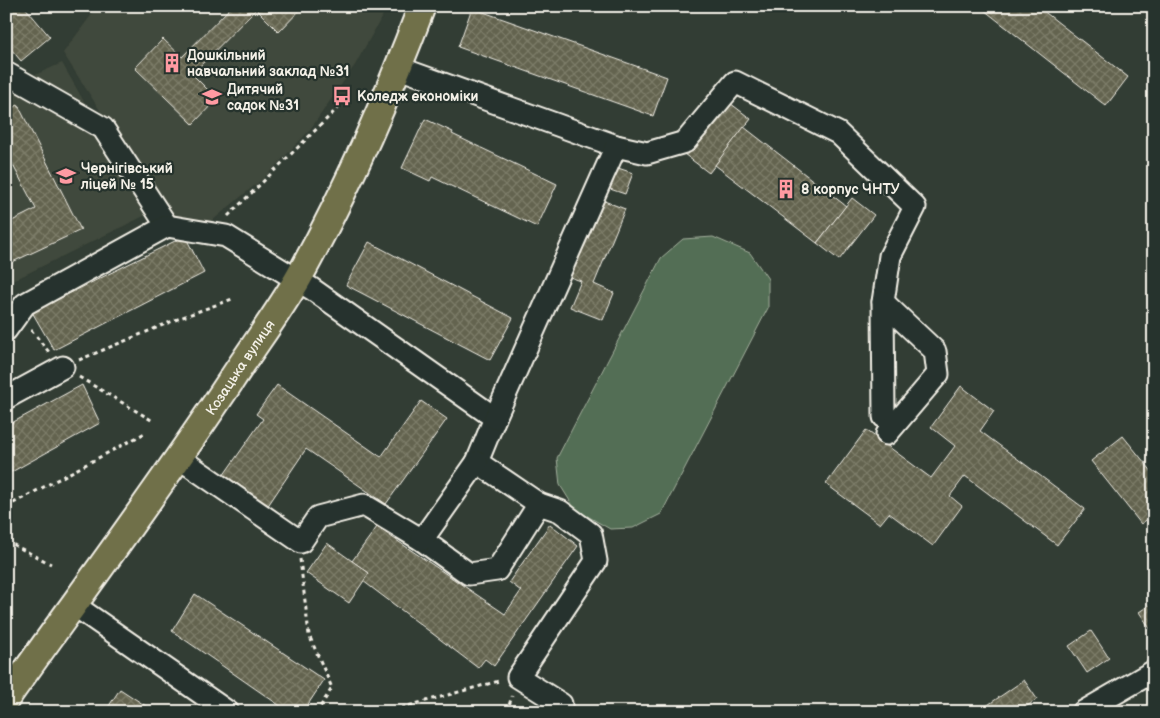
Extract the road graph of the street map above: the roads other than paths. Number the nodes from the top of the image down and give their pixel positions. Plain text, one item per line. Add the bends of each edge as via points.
1 (422, 6) edge
2 (399, 68) junction
3 (6, 73) edge
4 (616, 146) junction
5 (167, 226) junction
6 (298, 279) junction
7 (883, 302) junction
8 (12, 323) edge
9 (62, 367) road end
10 (6, 398) edge
11 (495, 418) junction
12 (179, 458) junction
13 (477, 462) junction
14 (539, 504) junction
15 (422, 540) junction
16 (74, 605) junction
17 (1154, 671) edge
18 (6, 699) edge
19 (228, 712) edge
20 (561, 712) edge
21 (1083, 712) edge

1 - 2 main road, Козацька вулиця
2 - 4 street
2 - 6 main road, Козацька вулиця via 334,210
3 - 5 street via 103,128
4 - 7 street via 647,153 685,142 735,82 838,133 915,207 890,256
4 - 11 street
5 - 6 street via 226,236
5 - 8 street via 25,304
6 - 11 street
6 - 12 main road, Козацька вулиця
7 - 7 street via 935,351 938,374 886,425
9 - 10 street
11 - 13 street
12 - 15 street via 300,542 318,517 364,505
12 - 16 main road, Козацька вулиця
13 - 14 street
13 - 15 street
14 - 15 street via 497,570 469,574
14 - 20 street via 560,511 591,534 596,561 518,677 561,704
16 - 18 main road, Козацька вулиця
16 - 19 street
17 - 21 street

